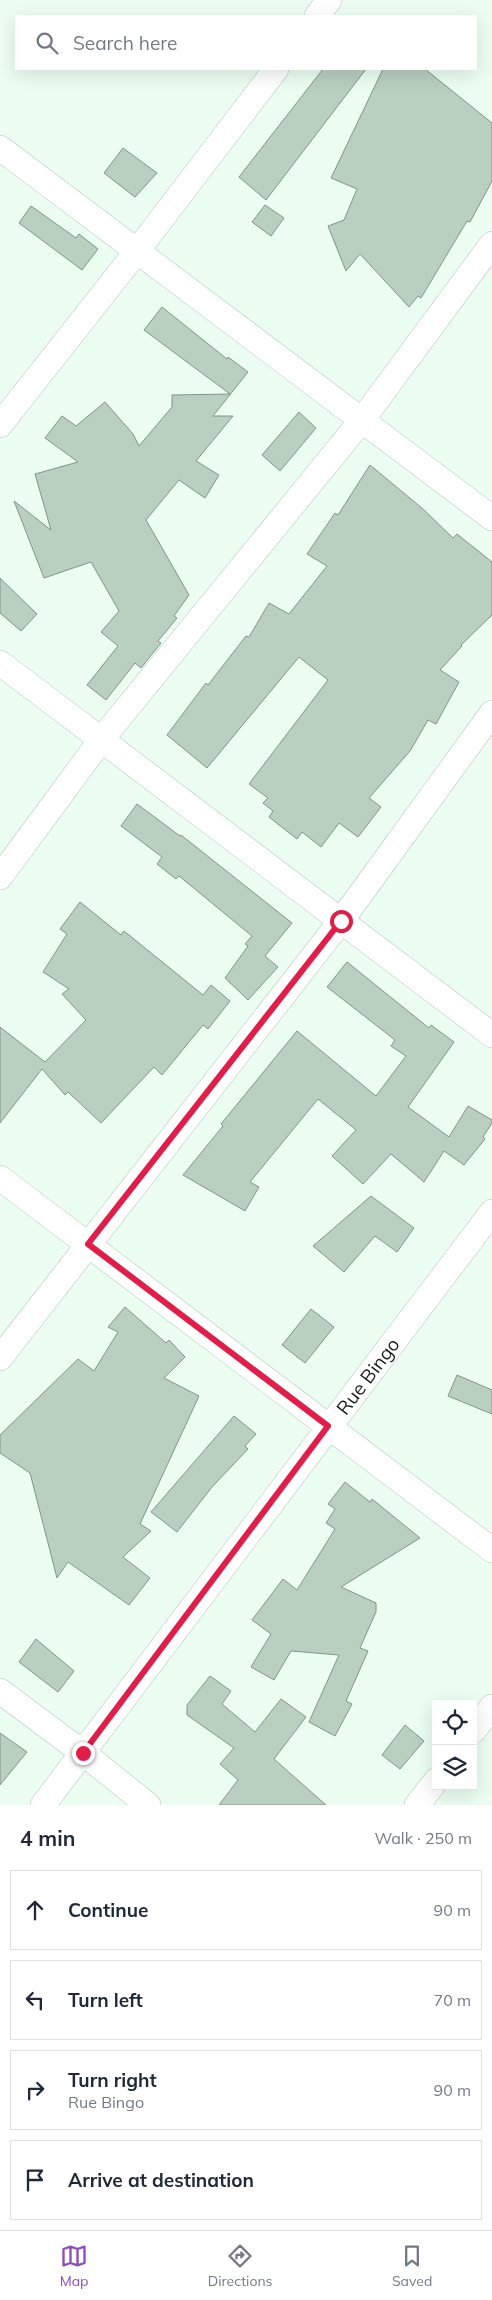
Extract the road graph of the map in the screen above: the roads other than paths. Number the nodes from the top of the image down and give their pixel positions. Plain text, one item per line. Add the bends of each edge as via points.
1 (329, 0) edge
2 (318, 15) edge
3 (275, 70) edge
4 (0, 148) edge
5 (492, 244) edge
6 (137, 251) junction
7 (362, 420) junction
8 (0, 425) edge
9 (492, 518) edge
10 (0, 663) edge
11 (492, 714) edge
12 (101, 740) junction
13 (0, 877) edge
14 (341, 921) junction
15 (492, 1035) edge
16 (0, 1178) edge
17 (492, 1212) edge
18 (88, 1244) junction
19 (0, 1358) edge
20 (328, 1426) junction
21 (492, 1550) edge
22 (0, 1691) edge
23 (492, 1707) edge
24 (477, 1726) edge
25 (83, 1753) junction
26 (432, 1786) edge
27 (43, 1805) edge
28 (148, 1805) edge
29 (418, 1805) edge

1 - 2 street
3 - 6 street
4 - 6 street
5 - 7 street
6 - 7 street
6 - 8 street
7 - 9 street
7 - 12 street
10 - 12 street
11 - 14 street
12 - 13 street
12 - 14 street
14 - 15 street
14 - 18 street
16 - 18 street
17 - 20 street, Rue Bingo
18 - 19 street
18 - 20 street
20 - 21 street
20 - 25 street, Rue Bingo
22 - 25 street
23 - 24 street
25 - 27 street, Rue Bingo
25 - 28 street
26 - 29 street

